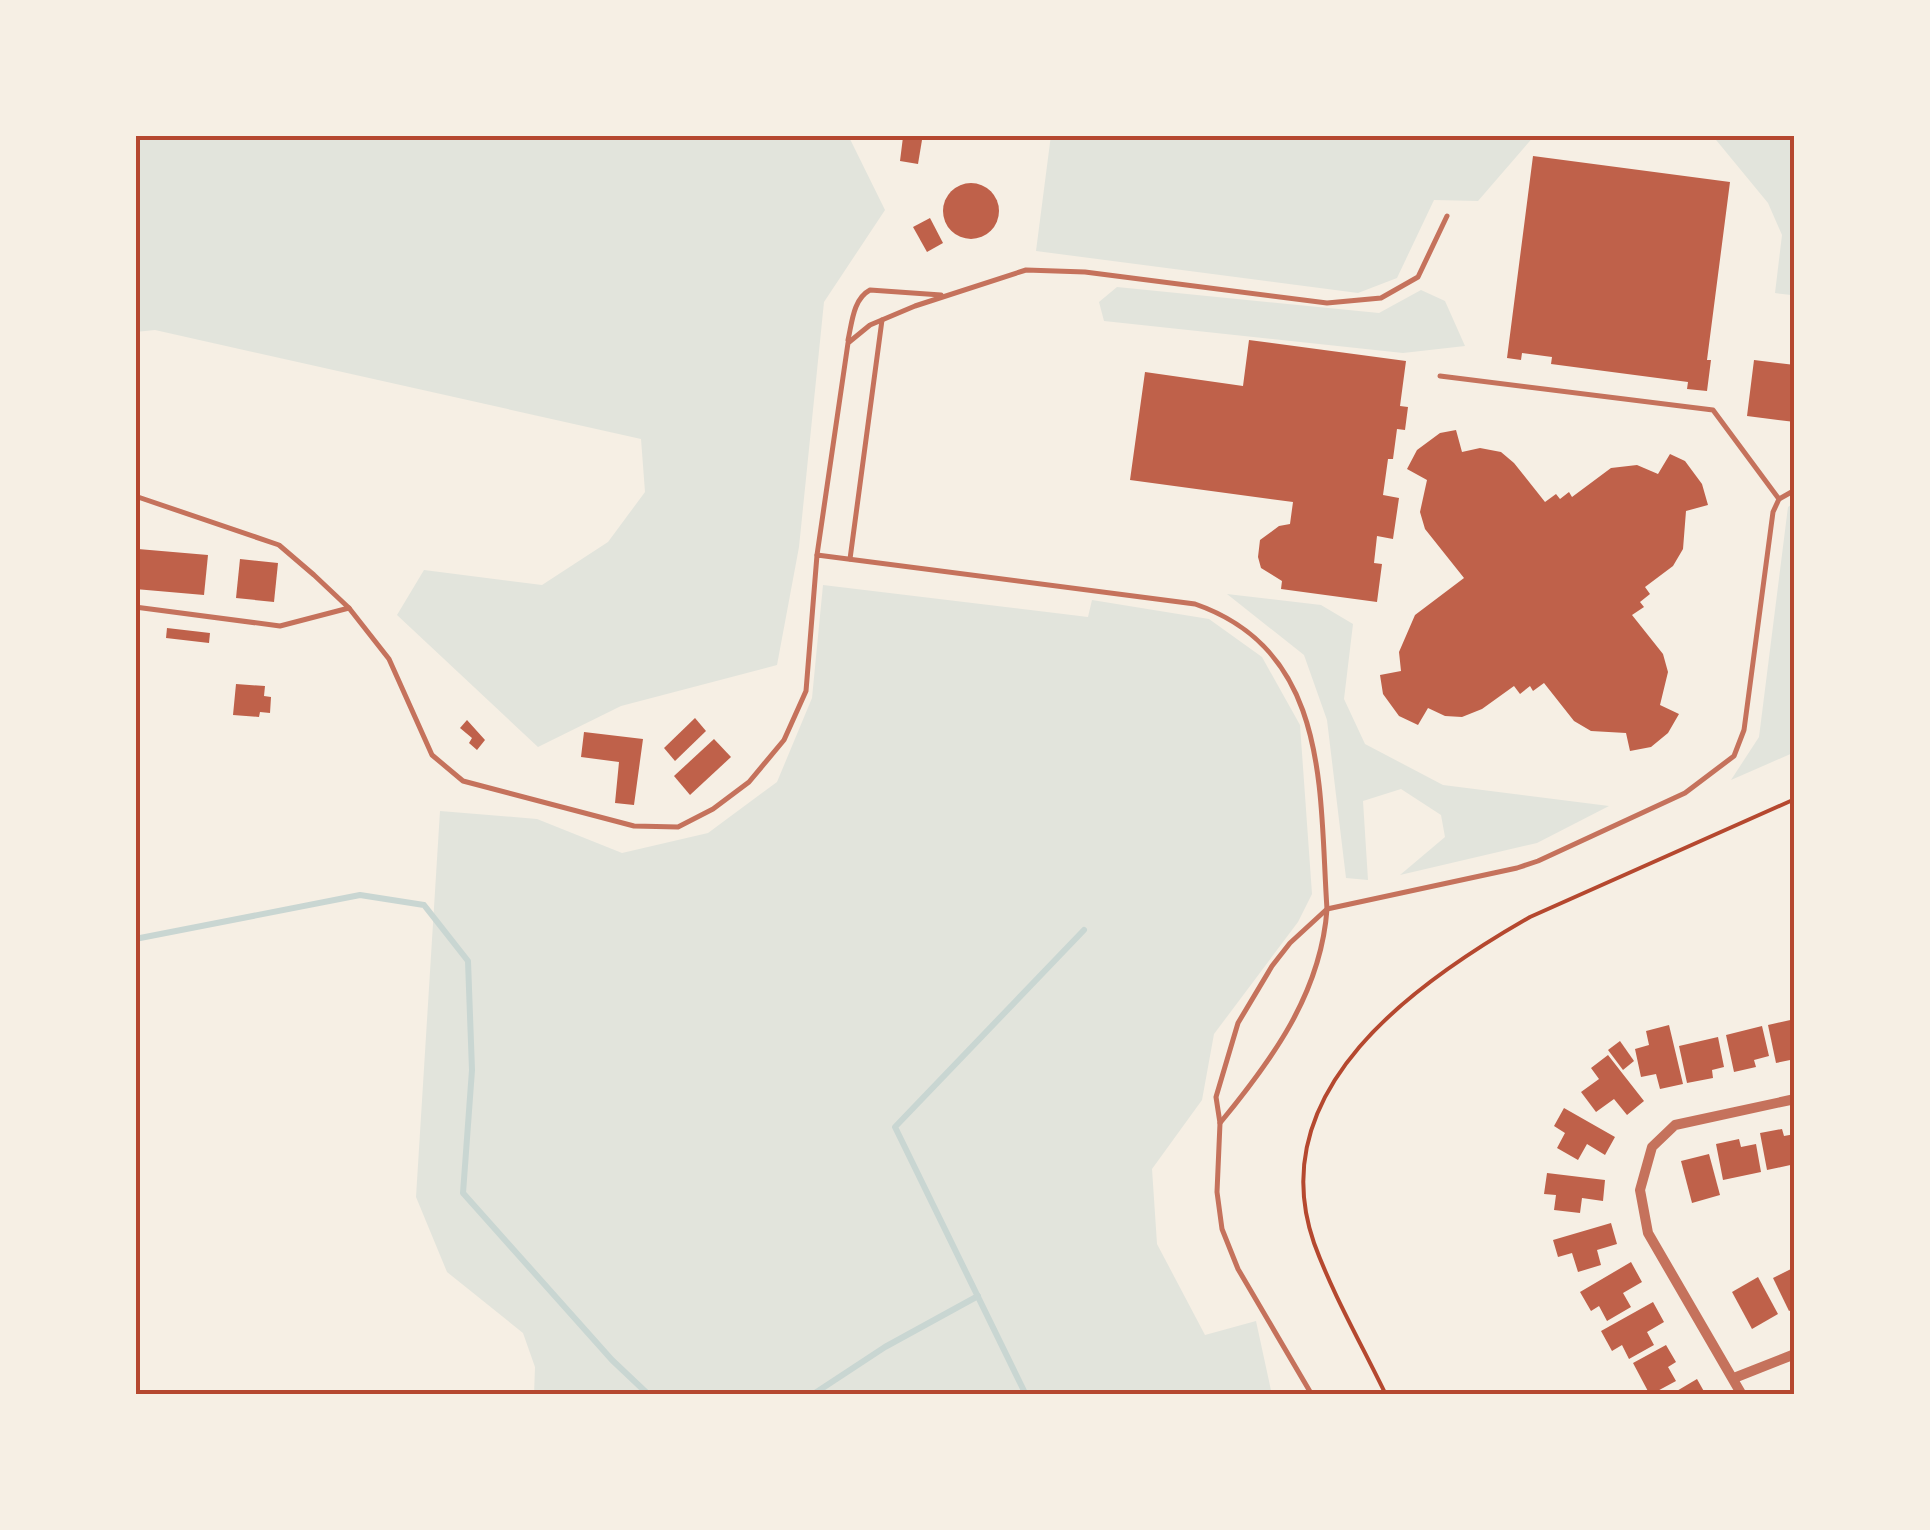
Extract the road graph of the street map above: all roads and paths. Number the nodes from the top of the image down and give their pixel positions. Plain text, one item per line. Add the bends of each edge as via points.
1 (1447, 216) dead end
2 (944, 295) junction
3 (882, 320) junction
4 (848, 343) junction
5 (1440, 376) dead end
6 (1795, 490) edge
7 (135, 496) edge
8 (1779, 499) junction
9 (817, 555) junction
10 (850, 559) junction
11 (135, 607) edge
12 (349, 608) junction
13 (1795, 799) edge
14 (1327, 909) junction
15 (1795, 1099) edge
16 (1220, 1123) junction
17 (1795, 1354) edge
18 (1734, 1378) junction
19 (1312, 1395) edge
20 (1386, 1395) edge
21 (1742, 1395) edge

1 - 2 lane via 1418,277 1381,298 1326,303 1026,270
2 - 3 lane
2 - 4 lane via 870,290 854,310
3 - 4 lane
3 - 10 lane
4 - 9 lane
5 - 8 lane via 1713,410
6 - 8 lane
7 - 12 lane via 278,546
8 - 14 lane via 1744,730 1734,756 1685,793 1527,864
9 - 10 lane
9 - 12 lane via 806,690 784,740 749,782 678,827 634,826 463,781 432,755 388,659
10 - 14 lane via 1195,604 1244,629 1286,674 1313,736
11 - 12 lane via 280,626
13 - 20 path via 1496,936 1392,1012 1344,1068 1309,1135 1302,1170 1306,1205 1314,1241
14 - 16 lane via 1313,982 1266,1067
14 - 16 lane via 1272,966 1238,1024 1216,1097
15 - 18 street via 1675,1124 1652,1147 1640,1190 1648,1234
16 - 19 lane via 1222,1229 1238,1270
17 - 18 street
18 - 21 street

